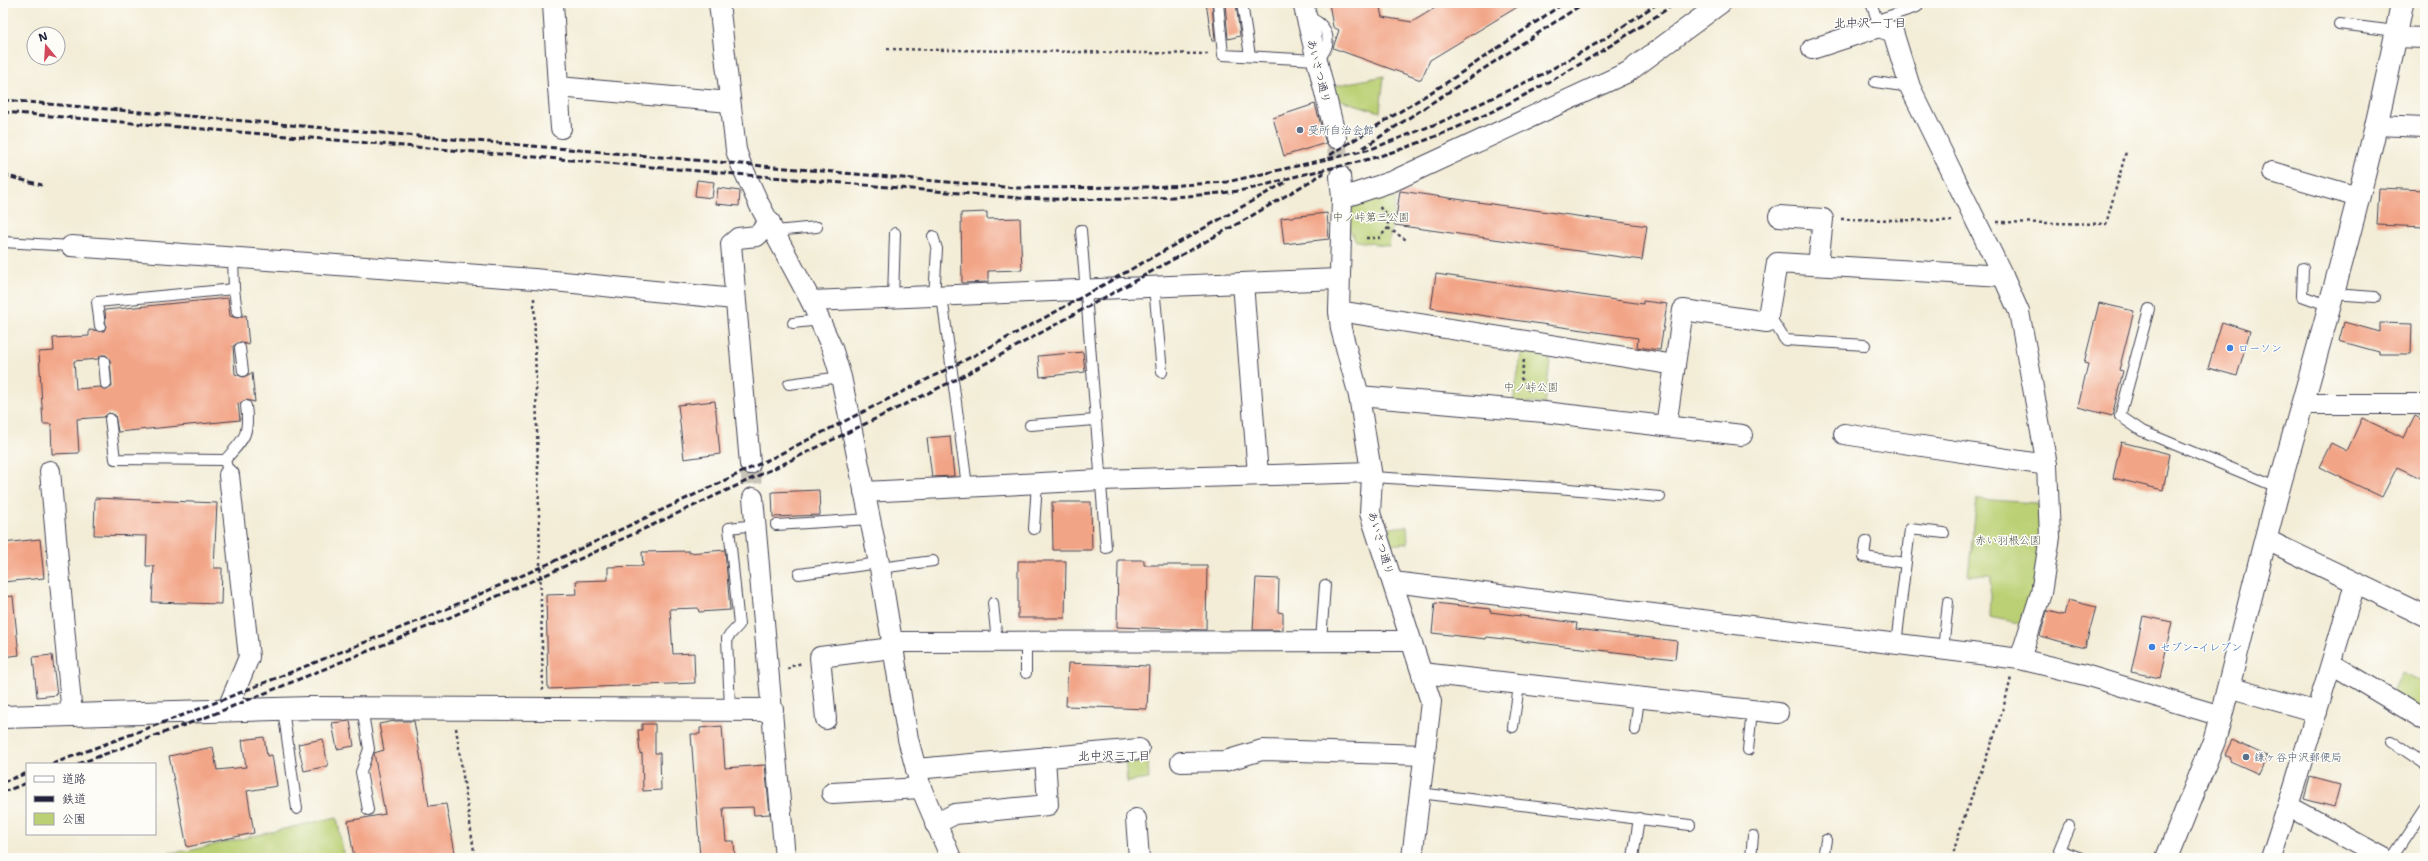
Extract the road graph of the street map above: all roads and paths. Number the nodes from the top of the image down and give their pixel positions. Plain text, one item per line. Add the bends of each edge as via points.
1 (553, 3) edge
2 (718, 3) edge
3 (1218, 3) edge
4 (1242, 3) edge
5 (1721, 3) edge
6 (1871, 3) edge
7 (2402, 3) edge
8 (1917, 7) dead end
9 (1305, 10) edge
10 (1878, 23) junction
11 (2339, 24) dead end
12 (2396, 34) junction
13 (2425, 38) edge
14 (887, 49) dead end
15 (1812, 49) dead end
16 (1224, 55) junction
17 (1250, 56) junction
18 (1317, 60) junction
19 (1875, 82) dead end
20 (558, 87) junction
21 (1910, 87) junction
22 (730, 102) junction
23 (2376, 125) junction
24 (2425, 127) edge
25 (561, 128) dead end
26 (1336, 138) tunnel mouth
27 (2126, 152) dead end
28 (2272, 172) dead end
29 (1340, 176) tunnel mouth
30 (2358, 197) junction
31 (1342, 198) junction
32 (1371, 204) dead end
33 (1779, 216) dead end
34 (1823, 219) junction
35 (1976, 222) junction
36 (773, 226) junction
37 (817, 227) dead end
38 (1388, 228) junction
39 (1081, 230) dead end
40 (895, 233) dead end
41 (933, 236) dead end
42 (1366, 238) dead end
43 (1408, 241) dead end
44 (3, 242) edge
45 (71, 246) joint
46 (233, 258) junction
47 (1818, 265) junction
48 (2303, 268) dead end
49 (2003, 276) junction
50 (534, 279) junction
51 (1338, 280) junction
52 (1243, 283) junction
53 (1154, 287) junction
54 (234, 289) junction
55 (1085, 290) junction
56 (938, 297) junction
57 (2375, 297) dead end
58 (892, 298) junction
59 (734, 299) junction
60 (2331, 300) junction
61 (811, 301) junction
62 (2149, 309) dead end
63 (1339, 311) junction
64 (237, 312) dead end
65 (1768, 314) junction
66 (820, 320) junction
67 (793, 323) dead end
68 (100, 326) dead end
69 (1527, 342) junction
70 (1865, 345) dead end
71 (240, 348) dead end
72 (104, 361) dead end
73 (1675, 365) junction
74 (243, 371) dead end
75 (1162, 372) dead end
76 (841, 377) junction
77 (106, 384) dead end
78 (789, 384) dead end
79 (1359, 396) junction
80 (2303, 404) junction
81 (2425, 404) edge
82 (246, 406) dead end
83 (1544, 412) junction
84 (110, 420) dead end
85 (1095, 420) junction
86 (1030, 425) dead end
87 (1666, 426) junction
88 (1844, 434) dead end
89 (1742, 435) dead end
90 (750, 464) tunnel mouth
91 (2047, 465) junction
92 (227, 467) junction
93 (50, 471) dead end
94 (1371, 474) junction
95 (1258, 475) junction
96 (1100, 480) junction
97 (1037, 483) junction
98 (967, 486) junction
99 (2279, 488) junction
100 (864, 492) junction
101 (753, 498) tunnel mouth
102 (1660, 498) dead end
103 (870, 520) junction
104 (756, 525) junction
105 (776, 525) dead end
106 (1034, 529) dead end
107 (1944, 533) dead end
108 (2265, 539) junction
109 (1866, 541) dead end
110 (1106, 548) dead end
111 (933, 561) dead end
112 (1905, 563) junction
113 (880, 565) junction
114 (799, 574) dead end
115 (1392, 582) junction
116 (2355, 584) junction
117 (1325, 585) dead end
118 (1948, 602) dead end
119 (994, 603) dead end
120 (2425, 616) edge
121 (1321, 641) junction
122 (1411, 641) junction
123 (997, 642) junction
124 (1026, 642) junction
125 (1896, 644) junction
126 (892, 645) junction
127 (1943, 650) junction
128 (2020, 659) junction
129 (2332, 664) junction
130 (794, 666) dead end
131 (789, 667) dead end
132 (1026, 673) dead end
133 (1422, 673) junction
134 (1519, 686) junction
135 (2228, 687) junction
136 (1639, 698) junction
137 (283, 708) junction
138 (362, 708) junction
139 (453, 708) junction
140 (543, 708) junction
141 (730, 709) junction
142 (227, 710) junction
143 (772, 710) junction
144 (1752, 710) junction
145 (2317, 712) junction
146 (1778, 713) dead end
147 (72, 715) junction
148 (2221, 716) junction
149 (3, 717) edge
150 (826, 719) dead end
151 (2425, 720) edge
152 (1513, 727) dead end
153 (1635, 730) dead end
154 (2391, 741) dead end
155 (1139, 748) dead end
156 (1748, 750) dead end
157 (1424, 755) junction
158 (1045, 757) junction
159 (1181, 762) dead end
160 (2425, 764) edge
161 (919, 779) junction
162 (832, 793) dead end
163 (1419, 793) junction
164 (2288, 806) junction
165 (297, 808) dead end
166 (2425, 808) edge
167 (368, 810) dead end
168 (1639, 818) junction
169 (1136, 819) dead end
170 (935, 824) junction
171 (1690, 825) dead end
172 (2069, 826) dead end
173 (1753, 836) dead end
174 (1826, 840) dead end
175 (475, 858) edge
176 (785, 858) edge
177 (951, 858) edge
178 (1140, 858) edge
179 (1412, 858) edge
180 (1633, 858) edge
181 (1751, 858) edge
182 (1823, 858) edge
183 (1952, 858) edge
184 (2081, 858) edge
185 (2167, 858) edge
186 (2271, 858) edge
187 (2384, 858) edge
188 (2392, 858) edge

1 - 20 street
2 - 22 street
3 - 16 lane
4 - 17 lane
5 - 31 street via 1628,72 1393,181
6 - 10 lane
7 - 12 street
8 - 10 lane
9 - 18 street, あいさつ通り
10 - 15 street
10 - 21 street via 1892,32
11 - 12 lane
12 - 13 street
12 - 23 street
14 - 16 path
16 - 17 lane
17 - 18 lane
18 - 26 street, あいさつ通り
19 - 21 lane
20 - 22 street
20 - 25 street
21 - 35 street
22 - 36 street via 740,162
23 - 24 street
23 - 30 street
27 - 35 path via 2106,224
28 - 30 street
29 - 31 street, あいさつ通り
30 - 60 street
31 - 51 street, あいさつ通り
32 - 38 path via 1384,209 1388,215
33 - 34 street
34 - 35 path
34 - 47 street
35 - 49 street
36 - 37 lane
36 - 59 street via 757,236 738,238 731,244
36 - 61 street
38 - 42 path via 1379,238
38 - 43 path
39 - 55 lane
40 - 58 lane
41 - 56 lane via 937,249
44 - 45 lane
45 - 46 street
46 - 50 street
46 - 54 lane
47 - 49 street
47 - 65 street via 1776,263
48 - 60 lane via 2302,296
49 - 91 street via 2019,312
50 - 59 street
50 - 140 path
51 - 52 street
51 - 63 street, あいさつ通り
52 - 53 street
52 - 95 street
53 - 55 street
53 - 75 lane
54 - 64 lane
54 - 68 lane via 97,302
55 - 56 street
55 - 85 lane
56 - 58 street
56 - 98 lane
57 - 60 lane
58 - 61 street
59 - 90 street
60 - 80 street
61 - 66 street
62 - 99 lane via 2120,416 2142,431
63 - 69 street
63 - 79 street, あいさつ通り via 1341,329
65 - 70 lane via 1785,340
65 - 73 street via 1767,322 1683,310
66 - 67 lane
66 - 76 street
69 - 73 street
69 - 83 path via 1521,378
71 - 74 lane
72 - 77 lane
73 - 87 street
76 - 78 lane
76 - 100 street
79 - 83 street
79 - 94 street, あいさつ通り
80 - 81 street
80 - 99 street
82 - 92 lane via 248,430
83 - 87 street
84 - 92 lane via 115,459
85 - 86 lane
85 - 96 lane
87 - 89 street
88 - 91 street
91 - 128 street via 2050,537 2042,593
92 - 142 street via 249,657
93 - 147 street
94 - 95 street
94 - 102 lane
94 - 115 street, あいさつ通り via 1370,513
95 - 96 street
96 - 97 street
96 - 110 lane
97 - 98 street
97 - 106 lane
98 - 100 street
99 - 108 street
100 - 103 street
101 - 104 street
103 - 105 lane
103 - 113 street
104 - 141 lane via 729,528 739,625 727,638
104 - 143 street
107 - 112 lane via 1910,529
108 - 116 street
108 - 135 street
109 - 112 lane via 1864,557
111 - 113 lane
112 - 125 lane
113 - 114 lane
113 - 126 street
115 - 122 street, あいさつ通り
115 - 125 street
116 - 120 street
116 - 129 street
117 - 121 lane
118 - 127 lane
119 - 123 lane
121 - 122 street
121 - 124 street
122 - 133 street, あいさつ通り
123 - 124 street
123 - 126 street
124 - 132 lane
125 - 127 street
126 - 150 street via 820,657
126 - 161 street via 902,709
127 - 128 street
128 - 148 street via 2085,675
128 - 183 path via 2014,664 2006,703 1960,827
129 - 145 street
129 - 151 street
130 - 131 path
133 - 134 street
133 - 157 street, あいさつ通り via 1431,702
134 - 136 street
134 - 152 lane
135 - 145 street
135 - 148 street
136 - 144 street
136 - 153 lane
137 - 138 street
137 - 142 street
137 - 165 lane
138 - 139 street
138 - 167 lane via 369,749 361,772
139 - 140 street
139 - 175 path
140 - 141 street
141 - 143 street
142 - 147 street
143 - 176 street
144 - 146 street
144 - 156 lane
145 - 164 street
147 - 149 street
148 - 185 street via 2214,741
154 - 160 lane
155 - 158 street
157 - 159 street via 1262,750 1225,761
157 - 163 street, あいさつ通り
158 - 161 street
158 - 170 street via 1048,805 955,814
161 - 162 street
161 - 170 street
163 - 168 lane
163 - 179 street, あいさつ通り
164 - 186 street
164 - 187 street
166 - 188 lane
168 - 171 lane
168 - 180 lane
169 - 178 street
170 - 177 street
172 - 184 lane via 2059,850
173 - 181 lane
174 - 182 lane

